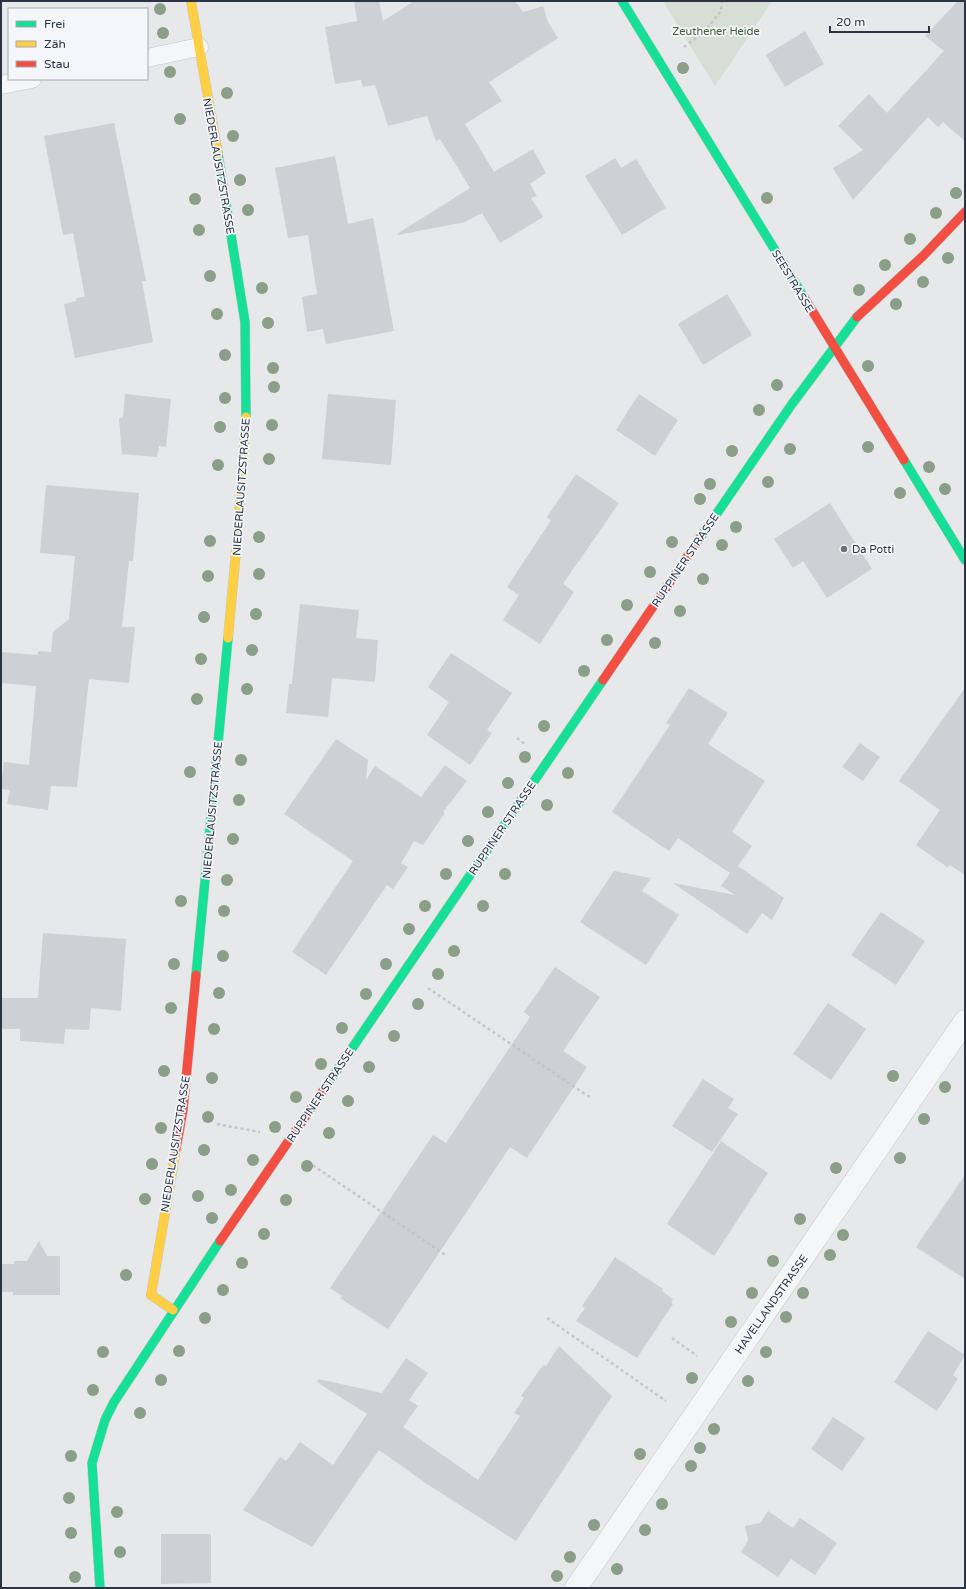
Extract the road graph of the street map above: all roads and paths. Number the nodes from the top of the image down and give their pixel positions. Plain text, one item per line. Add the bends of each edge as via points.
1 (190, 1) edge
2 (622, 1) edge
3 (722, 1) edge
4 (199, 47) junction
5 (148, 58) edge
6 (662, 65) junction
7 (27, 80) edge
8 (1, 85) edge
9 (965, 212) edge
10 (834, 347) junction
11 (965, 560) edge
12 (404, 972) junction
13 (965, 1021) edge
14 (592, 1098) dead end
15 (217, 1124) dead end
16 (262, 1132) dead end
17 (286, 1146) junction
18 (447, 1256) dead end
19 (173, 1310) junction
20 (547, 1318) dead end
21 (672, 1338) dead end
22 (697, 1356) dead end
23 (666, 1401) dead end
24 (100, 1588) edge
25 (576, 1588) edge

1 - 4 street, NIEDERLAUSITZSTRASSE
2 - 6 street, SEESTRASSE
3 - 6 path via 721,11 705,31
4 - 5 lane
4 - 19 street, NIEDERLAUSITZSTRASSE via 245,322 246,410 237,537 183,1110 151,1295
6 - 10 street, SEESTRASSE
7 - 8 lane
9 - 10 street, RUPPINER STRASSE via 923,256 856,318
10 - 11 street, SEESTRASSE
10 - 12 street, RUPPINER STRASSE via 784,416
12 - 14 path
12 - 17 street, RUPPINER STRASSE
13 - 25 street, HAVELLANDSTRASSE
15 - 16 path
17 - 18 path
17 - 19 street, RUPPINER STRASSE
19 - 24 street via 114,1402 105,1420 92,1463
20 - 23 path
21 - 22 path

